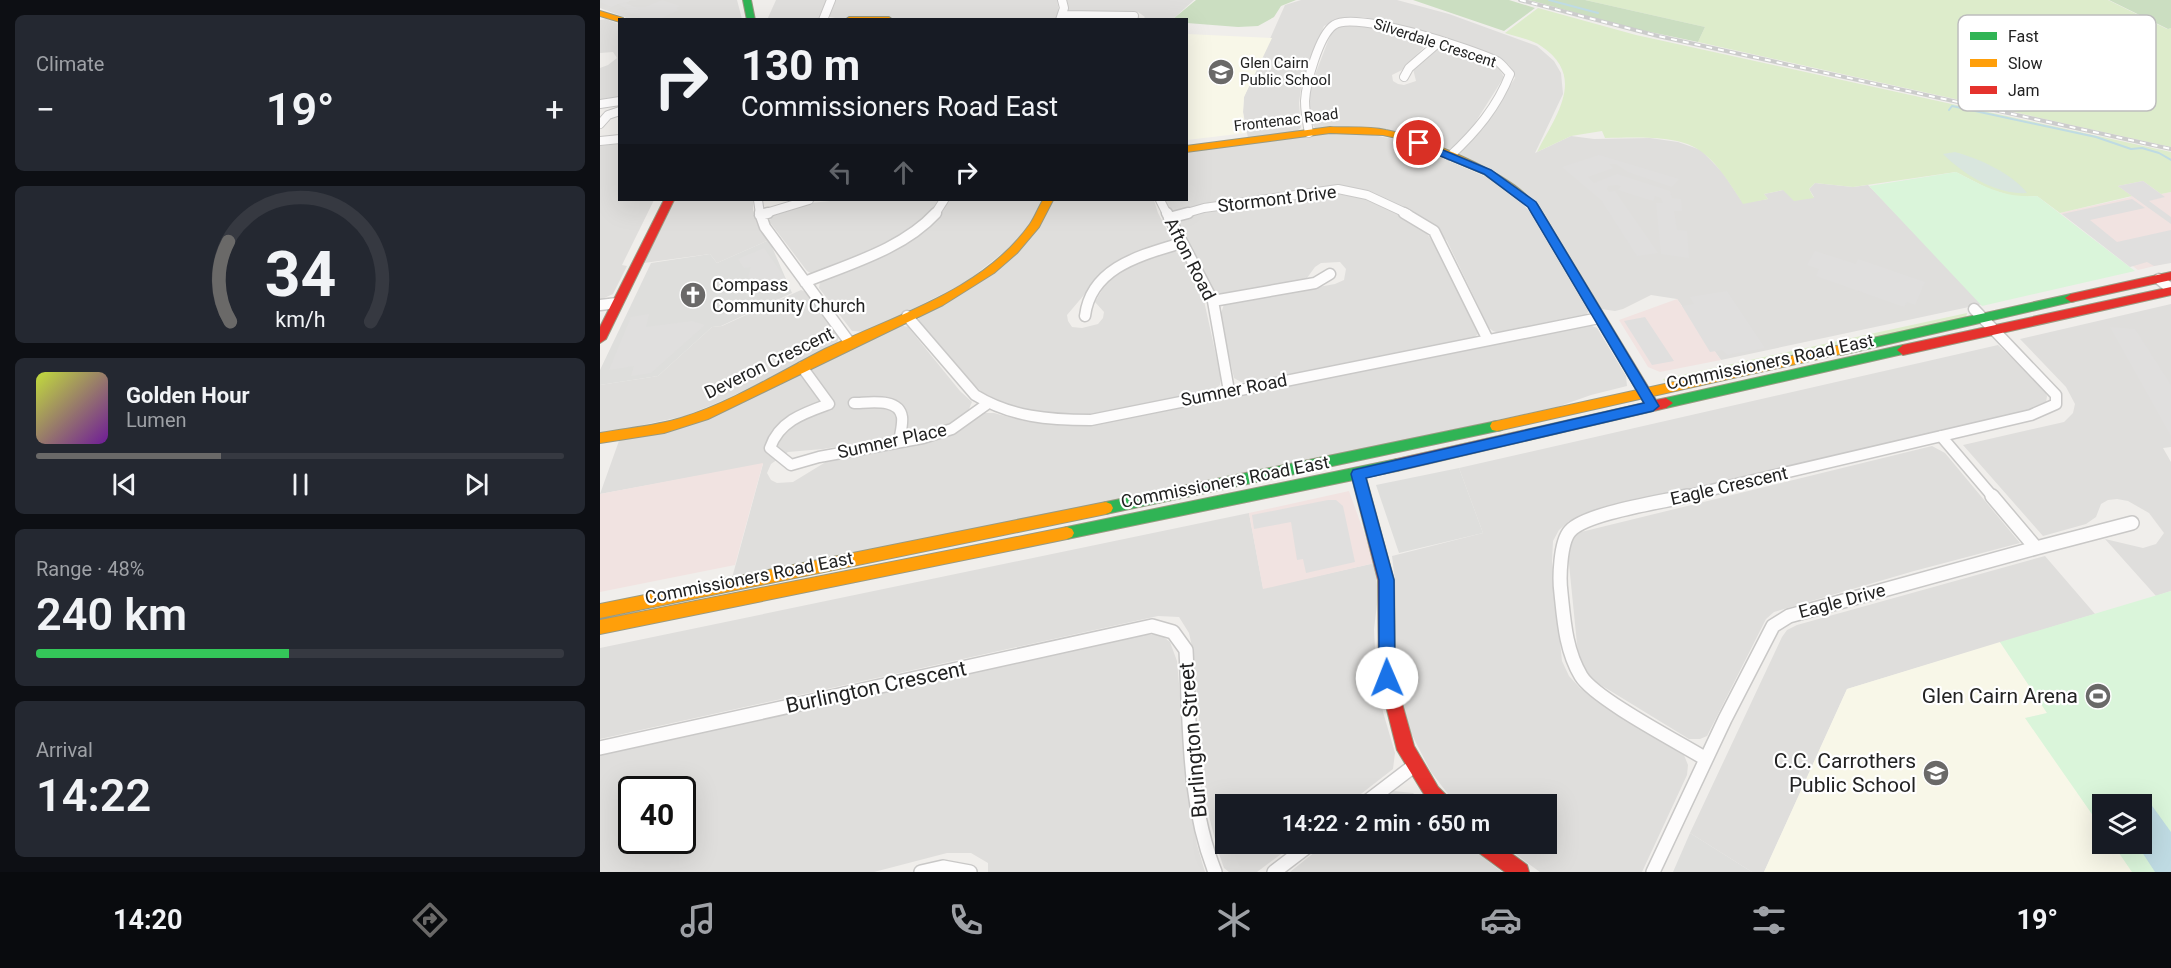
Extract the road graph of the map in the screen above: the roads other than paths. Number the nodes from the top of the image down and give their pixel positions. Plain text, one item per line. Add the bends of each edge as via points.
1 (747, 0) edge
2 (831, 0) edge
3 (1062, 0) edge
4 (602, 15) edge
5 (1134, 16) dead end
6 (1061, 17) edge
7 (751, 18) edge
8 (824, 18) edge
9 (618, 19) edge
10 (1439, 42) junction
11 (1404, 77) dead end
12 (618, 101) edge
13 (600, 104) edge
14 (604, 113) edge
15 (600, 124) edge
16 (1309, 133) junction
17 (618, 139) edge
18 (600, 141) edge
19 (1188, 149) edge
20 (1450, 156) junction
21 (668, 201) edge
22 (759, 201) edge
23 (806, 201) edge
24 (943, 201) edge
25 (1047, 201) edge
26 (1160, 201) edge
27 (760, 215) junction
28 (1169, 218) junction
29 (1181, 243) junction
30 (1330, 274) dead end
31 (2165, 278) edge
32 (805, 282) junction
33 (2171, 290) edge
34 (1213, 301) junction
35 (617, 303) junction
36 (600, 305) edge
37 (1979, 314) junction
38 (907, 316) junction
39 (1085, 316) dead end
40 (1599, 318) junction
41 (1996, 331) junction
42 (600, 339) edge
43 (1488, 340) junction
44 (850, 343) junction
45 (802, 367) junction
46 (1229, 391) junction
47 (1645, 393) junction
48 (854, 403) dead end
49 (987, 404) junction
50 (1653, 406) junction
51 (1941, 436) junction
52 (600, 438) edge
53 (899, 442) junction
54 (1353, 458) junction
55 (1358, 474) junction
56 (2132, 523) dead end
57 (2036, 548) junction
58 (600, 611) edge
59 (1152, 626) joint
60 (600, 627) edge
61 (600, 748) edge
62 (1706, 759) junction
63 (1415, 765) junction
64 (1377, 794) edge
65 (1433, 794) edge
66 (1298, 854) edge
67 (1496, 854) edge
68 (921, 872) edge
69 (970, 872) edge
70 (1215, 872) edge
71 (1274, 872) edge
72 (1520, 872) edge
73 (1653, 872) edge

1 - 7 main road
2 - 8 street
3 - 6 street
4 - 9 main road
5 - 6 street
10 - 11 street
10 - 16 street, Silverdale Crescent via 1373,21 1335,23 1328,30 1308,78 1304,110
10 - 20 street, Silverdale Crescent via 1499,62 1510,74 1481,123
12 - 13 street
14 - 15 street
16 - 19 main road, Frontenac Road
16 - 20 main road, Frontenac Road via 1383,132
17 - 18 street
20 - 40 main road, Frontenac Road via 1488,172 1532,204
21 - 35 main road
22 - 27 street
23 - 27 street
24 - 32 street via 937,213 911,234
25 - 38 main road, Deveron Crescent via 1032,231 1009,256 981,277
26 - 28 street, Afton Road
27 - 32 street
28 - 29 street, Afton Road
28 - 43 street, Stormont Drive via 1213,207 1338,189 1367,195 1434,231
29 - 34 street, Afton Road
29 - 39 street via 1121,264 1085,305
30 - 34 street via 1315,283
31 - 33 street
31 - 37 main road, Commissioners Road East
32 - 44 street
33 - 41 main road, Commissioners Road East
34 - 46 street, Afton Road
35 - 36 street
35 - 42 main road
37 - 41 street, Eagle Crescent
37 - 47 main road, Commissioners Road East
38 - 44 main road, Deveron Crescent
38 - 49 street, Sumner Road via 963,383
40 - 43 street, Sumner Road
40 - 47 main road, Frontenac Road
41 - 50 main road, Commissioners Road East
41 - 51 street, Eagle Crescent via 2056,395 2055,404 2031,415
43 - 46 street, Sumner Road
44 - 45 main road, Deveron Crescent
45 - 52 main road, Deveron Crescent via 713,412 682,423
45 - 53 street, Sumner Place via 829,404 796,416 771,440 770,448 792,465
46 - 49 street, Sumner Road via 1091,420 1031,418
47 - 50 main road, Frontenac Road
47 - 54 main road, Commissioners Road East
48 - 53 street via 884,402 897,407 902,416
49 - 53 street, Sumner Place via 952,429
50 - 55 main road, Commissioners Road East
51 - 57 street
51 - 62 street, Eagle Crescent via 1596,517 1570,531 1563,548 1560,584 1567,645 1582,678 1602,696
54 - 55 street
54 - 58 main road, Commissioners Road East
55 - 60 main road, Commissioners Road East
55 - 63 main road via 1386,580 1387,678 1406,750
56 - 57 street, Eagle Drive
57 - 62 street, Eagle Drive via 1779,620
59 - 61 street, Burlington Crescent
59 - 70 street, Burlington Street via 1173,632 1186,650 1195,806
62 - 73 street, Eagle Drive
63 - 64 street
63 - 65 main road
66 - 71 street
67 - 72 main road
68 - 69 street via 943,867

